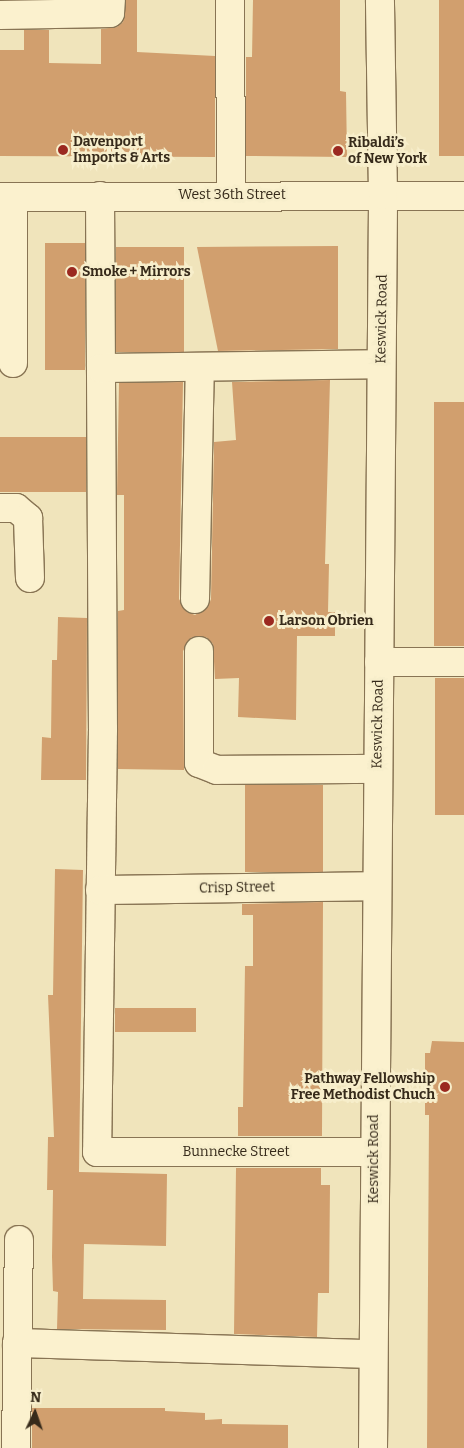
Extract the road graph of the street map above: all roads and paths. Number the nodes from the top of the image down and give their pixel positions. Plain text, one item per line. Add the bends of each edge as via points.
1 (111, 0) edge
2 (230, 0) edge
3 (380, 0) edge
4 (0, 16) edge
5 (231, 195) junction
6 (100, 196) junction
7 (383, 196) junction
8 (464, 196) edge
9 (6, 197) edge
10 (14, 363) dead end
11 (382, 364) junction
12 (200, 367) junction
13 (101, 368) junction
14 (0, 508) edge
15 (30, 578) dead end
16 (195, 599) dead end
17 (199, 651) dead end
18 (379, 662) junction
19 (464, 662) edge
20 (377, 769) junction
21 (374, 886) junction
22 (100, 890) junction
23 (374, 1152) junction
24 (19, 1240) dead end
25 (17, 1344) junction
26 (373, 1354) junction
27 (16, 1448) edge
28 (373, 1448) edge

1 - 4 street via 110,13
2 - 5 street
3 - 7 street, Keswick Road
5 - 6 street, West 36th Street
5 - 7 street, West 36th Street
6 - 9 street, West 36th Street
6 - 13 street
7 - 8 street, West 36th Street
7 - 11 street, Keswick Road
9 - 10 street
11 - 12 street
11 - 18 street, Keswick Road
12 - 13 street
12 - 16 street
13 - 22 street
14 - 15 street via 16,508 28,518
17 - 20 street via 198,763 217,770
18 - 19 street
18 - 20 street, Keswick Road
20 - 21 street, Keswick Road
21 - 22 street, Crisp Street
21 - 23 street, Keswick Road
22 - 23 street, Bunnecke Street via 97,1152
23 - 26 street, Keswick Road
24 - 25 street
25 - 26 street
25 - 27 street
26 - 28 street, Keswick Road

